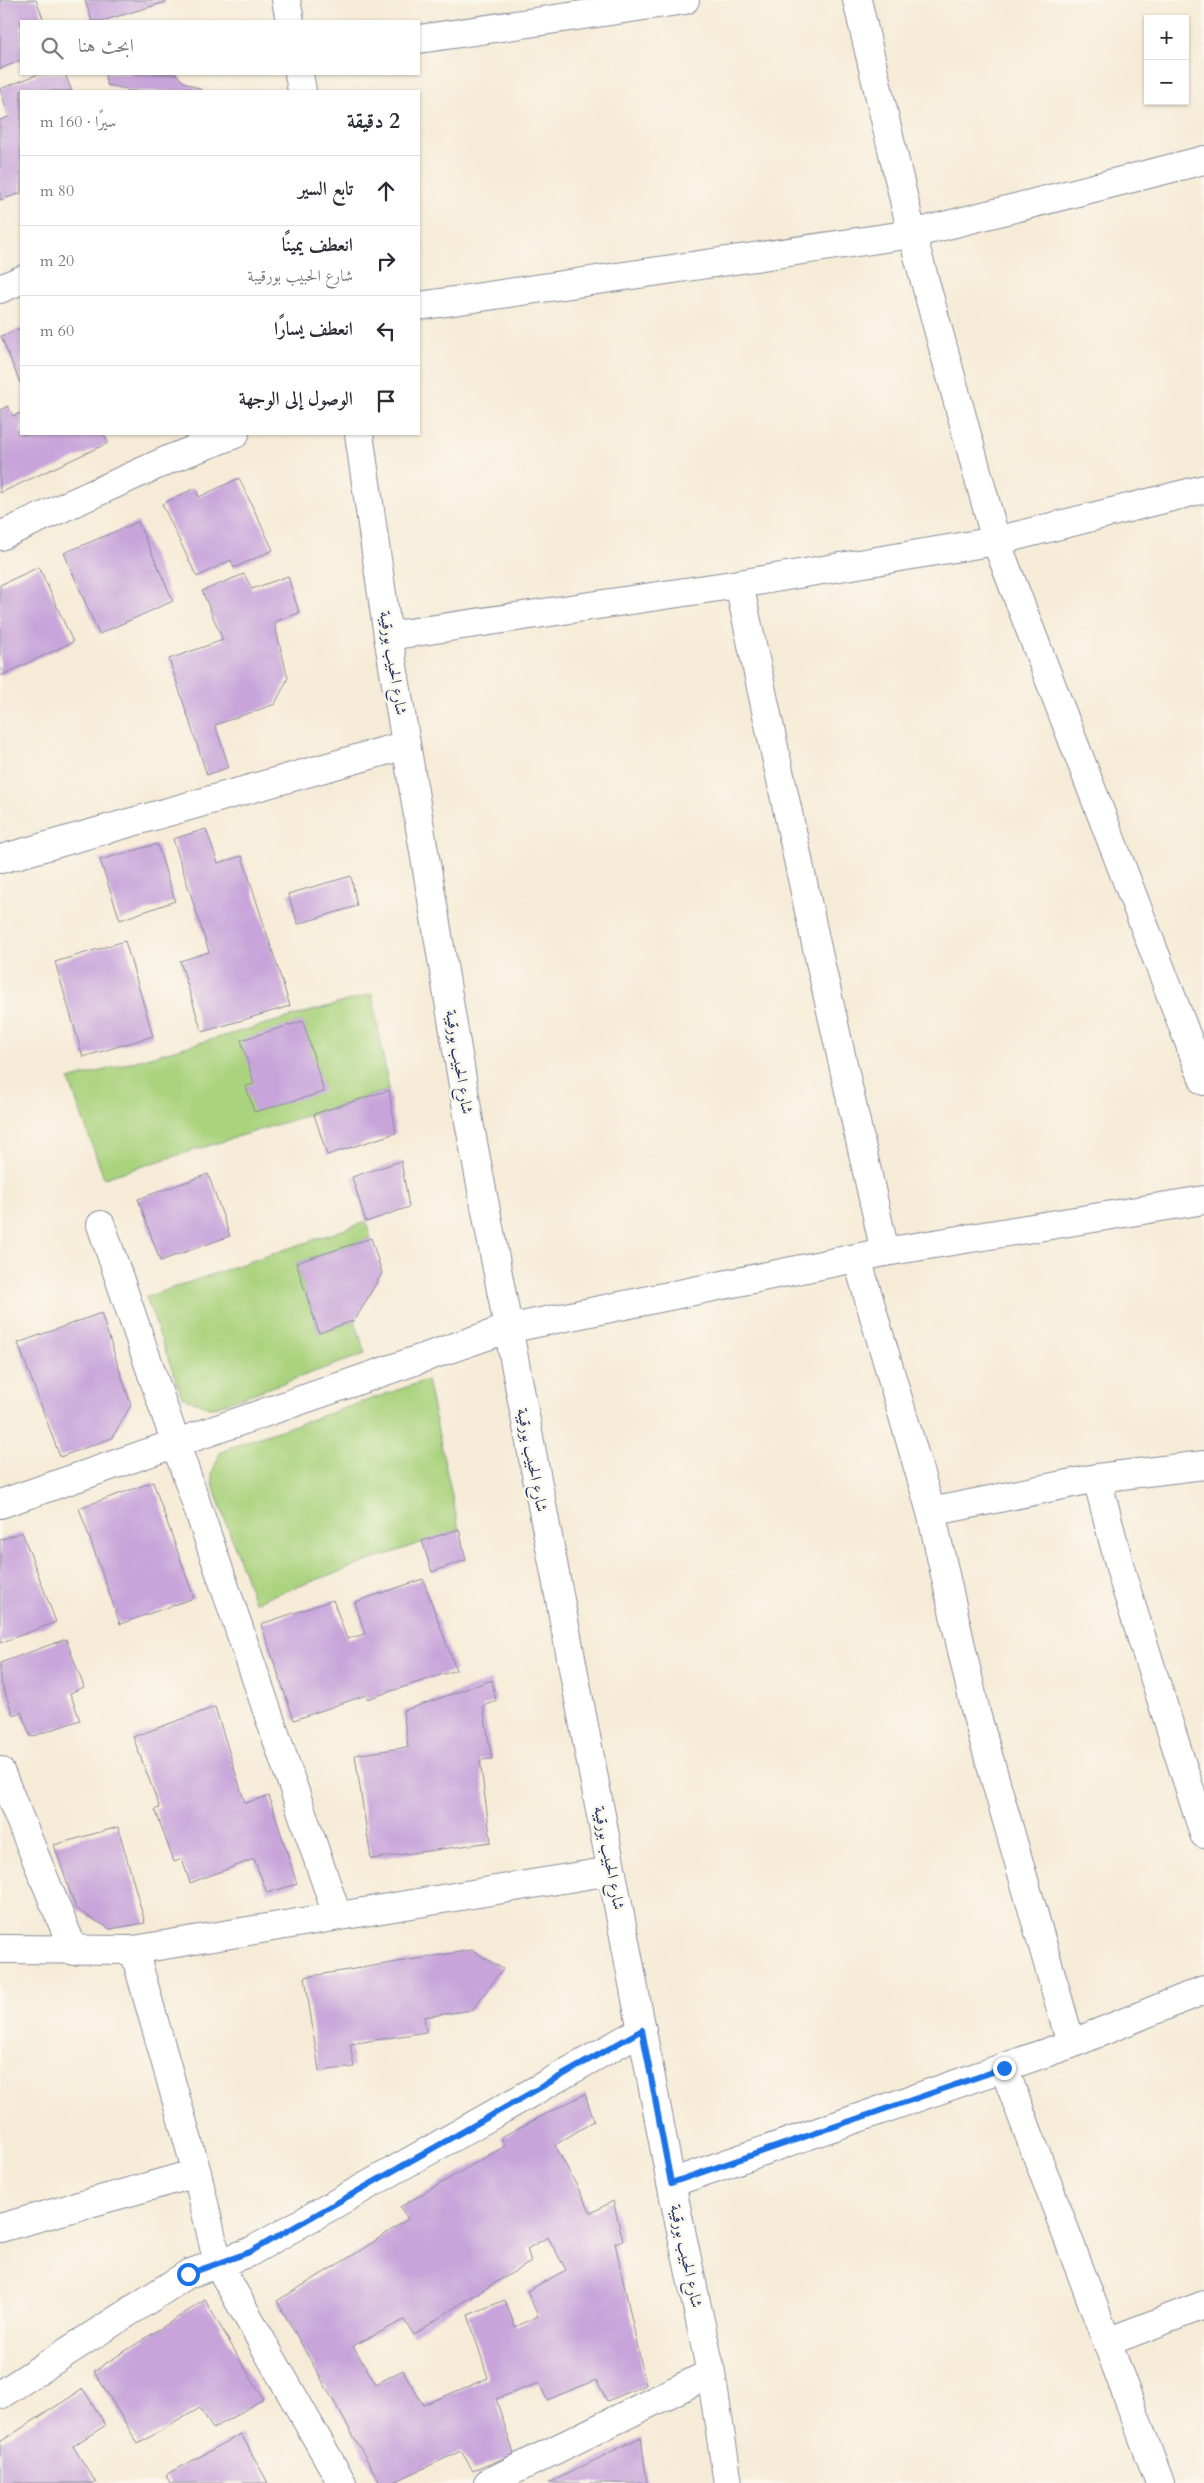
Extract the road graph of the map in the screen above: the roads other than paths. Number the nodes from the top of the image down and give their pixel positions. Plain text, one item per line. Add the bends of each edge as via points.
1 (286, 0) edge
2 (685, 0) edge
3 (858, 0) edge
4 (290, 20) edge
5 (420, 39) edge
6 (299, 75) edge
7 (302, 90) edge
8 (1204, 160) edge
9 (912, 234) junction
10 (20, 280) edge
11 (0, 289) edge
12 (420, 306) edge
13 (232, 435) edge
14 (359, 435) edge
15 (1204, 489) edge
16 (0, 536) edge
17 (996, 541) junction
18 (740, 584) junction
19 (388, 636) junction
20 (406, 745) junction
21 (1, 859) edge
22 (1204, 1081) edge
23 (1204, 1200) edge
24 (102, 1225) dead end
25 (885, 1252) junction
26 (857, 1258) junction
27 (507, 1329) junction
28 (175, 1443) junction
29 (1204, 1465) edge
30 (1097, 1478) junction
31 (0, 1504) edge
32 (931, 1512) junction
33 (0, 1771) edge
34 (1204, 1834) edge
35 (611, 1871) junction
36 (337, 1915) junction
37 (0, 1949) edge
38 (134, 1950) junction
39 (74, 1951) junction
40 (1204, 1990) edge
41 (642, 2030) junction
42 (1071, 2044) junction
43 (1004, 2068) junction
44 (197, 2174) junction
45 (671, 2183) junction
46 (0, 2228) edge
47 (218, 2264) junction
48 (1204, 2305) edge
49 (1107, 2342) junction
50 (711, 2373) junction
51 (0, 2395) edge
52 (342, 2483) edge
53 (488, 2483) edge
54 (728, 2483) edge
55 (1160, 2483) edge

1 - 4 street
2 - 5 street
3 - 9 street
6 - 7 street
8 - 9 street
9 - 12 street
9 - 17 street
10 - 11 street
13 - 16 street via 170,459
14 - 19 street, شارع الحبيب بورقيبة
15 - 17 street
17 - 18 street
17 - 22 street
18 - 19 street
18 - 25 street
19 - 20 street, شارع الحبيب بورقيبة
20 - 21 street
20 - 27 street, شارع الحبيب بورقيبة
23 - 25 street
24 - 28 street
25 - 26 street
26 - 27 street
26 - 32 street
27 - 28 street
27 - 35 street, شارع الحبيب بورقيبة
28 - 31 street
28 - 36 street
29 - 30 street
30 - 32 street
30 - 34 street via 1122,1579
32 - 42 street via 976,1713
33 - 39 street
35 - 36 street
35 - 41 street, شارع الحبيب بورقيبة
36 - 38 street
37 - 39 street
38 - 39 street
38 - 44 street
40 - 42 street
41 - 45 street, شارع الحبيب بورقيبة
41 - 47 street via 250,2252
42 - 43 street
43 - 45 street
43 - 49 street
44 - 46 street
44 - 47 street
45 - 50 street, شارع الحبيب بورقيبة
47 - 51 street via 188,2274
47 - 52 street
48 - 49 street
49 - 55 street
50 - 53 street
50 - 54 street, شارع الحبيب بورقيبة

